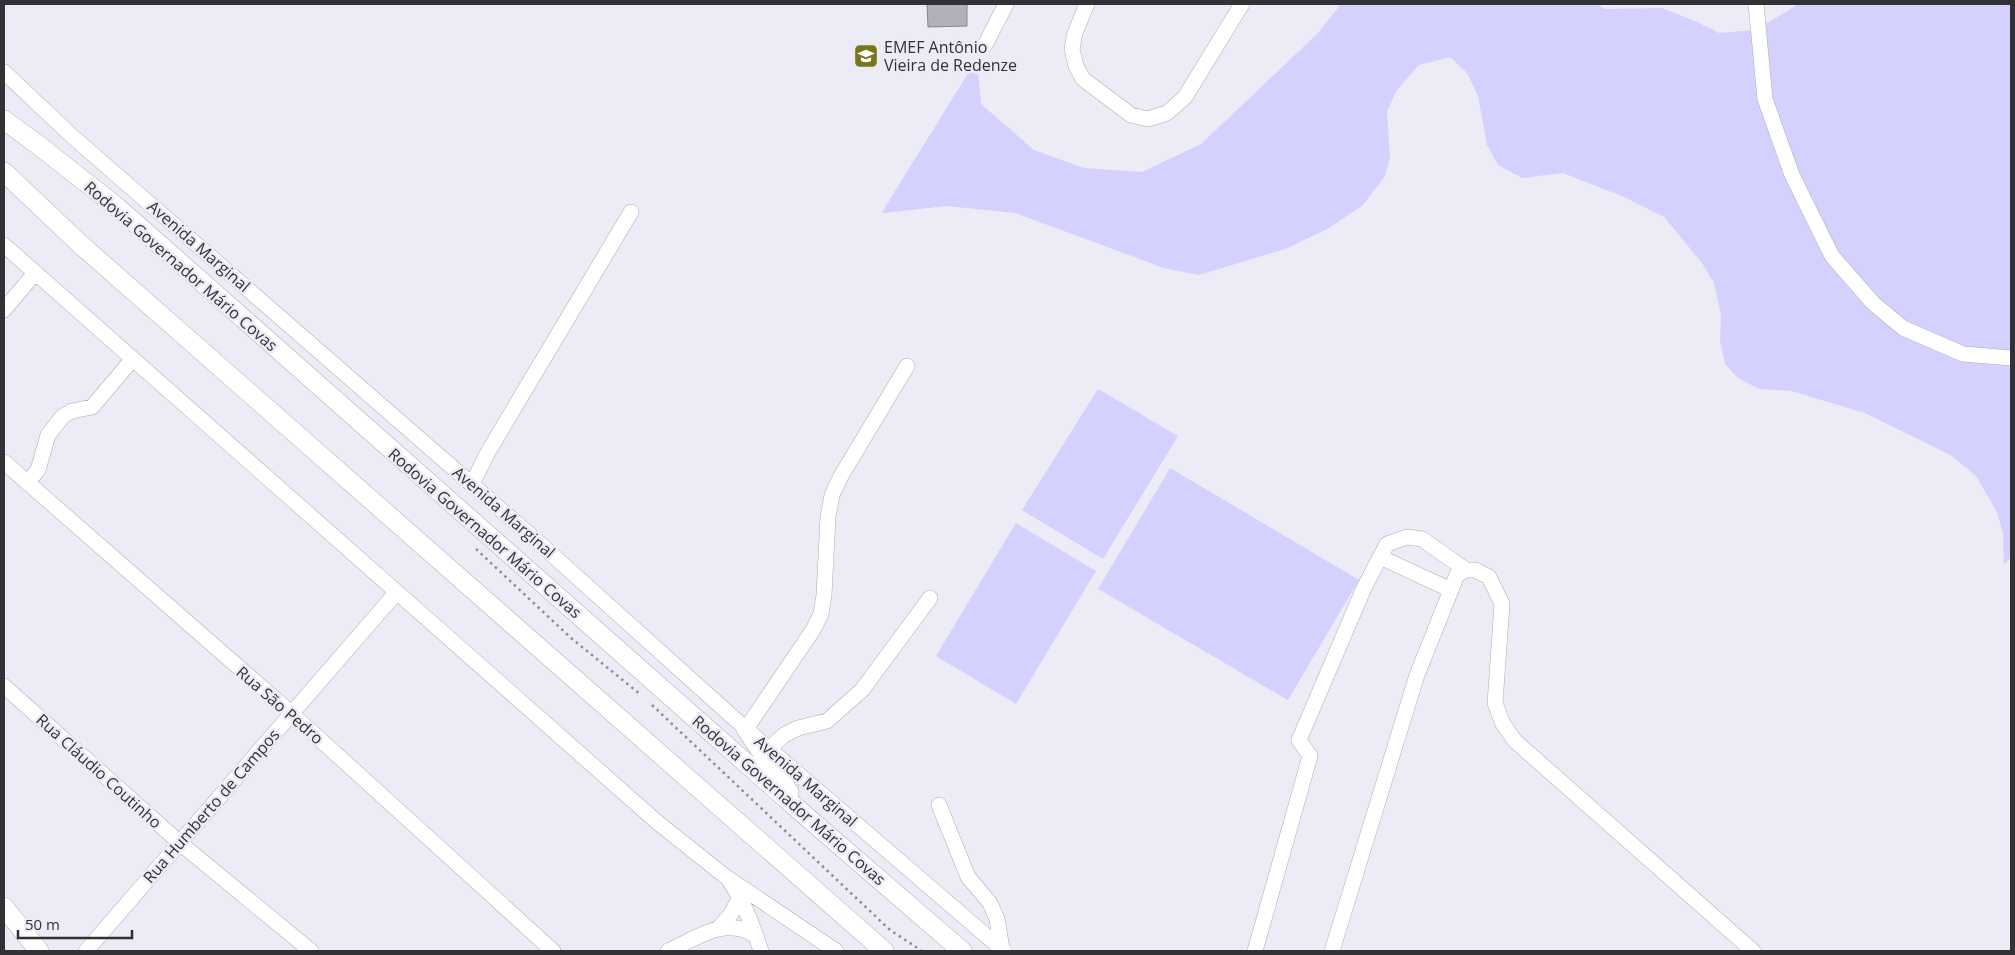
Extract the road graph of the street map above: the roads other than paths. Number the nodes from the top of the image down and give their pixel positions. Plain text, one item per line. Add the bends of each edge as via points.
1 (1006, 4) edge
2 (1087, 4) edge
3 (1242, 4) edge
4 (1756, 4) edge
5 (985, 45) dead end
6 (4, 72) edge
7 (4, 120) edge
8 (4, 172) edge
9 (631, 212) dead end
10 (4, 245) edge
11 (36, 273) junction
12 (4, 310) edge
13 (2011, 358) edge
14 (132, 360) junction
15 (907, 366) dead end
16 (4, 462) edge
17 (26, 483) junction
18 (472, 484) junction
19 (1380, 557) junction
20 (1466, 570) junction
21 (1450, 590) junction
22 (396, 593) junction
23 (930, 598) dead end
24 (4, 686) edge
25 (292, 714) junction
26 (746, 729) junction
27 (769, 749) junction
28 (939, 805) dead end
29 (807, 817) junction
30 (180, 843) junction
31 (726, 877) junction
32 (740, 897) junction
33 (4, 906) edge
34 (719, 928) junction
35 (755, 935) junction
36 (1003, 950) edge
37 (39, 951) edge
38 (86, 951) edge
39 (311, 951) edge
40 (553, 951) edge
41 (668, 951) edge
42 (761, 951) edge
43 (836, 951) edge
44 (884, 951) edge
45 (962, 951) edge
46 (1255, 951) edge
47 (1332, 951) edge
48 (1753, 951) edge

1 - 5 street
2 - 3 street via 1072,49 1076,66 1083,79 1131,115 1148,119 1167,113 1185,97
4 - 13 street via 1765,99 1792,175 1832,256 1873,303 1903,328 1963,354
6 - 18 street, Avenida Marginal via 73,137
7 - 29 main road, Rodovia Governador Mário Covas via 124,214
8 - 44 main road via 80,244
9 - 18 street
10 - 11 street
11 - 12 street
11 - 14 street
14 - 17 street via 92,407 72,411 58,421 48,435 38,470
14 - 22 street
15 - 26 street via 832,495 822,614
16 - 17 street, Rua São Pedro
17 - 25 street, Rua São Pedro
18 - 26 street, Avenida Marginal
19 - 20 street via 1387,544 1407,536 1422,539
19 - 21 street
19 - 46 street via 1299,740 1310,756
20 - 21 street via 1457,575
20 - 48 street via 1475,570 1489,577 1502,604 1495,703 1503,724 1515,741
21 - 47 street via 1417,674
22 - 25 street, Rua Humberto de Campos
22 - 31 street via 657,822
23 - 27 street via 862,690 827,720 784,734
24 - 30 street, Rua Cláudio Coutinho
25 - 30 street, Rua Humberto de Campos
25 - 40 street, Rua São Pedro
26 - 27 street, Avenida Marginal
26 - 29 main road
27 - 36 street, Avenida Marginal
28 - 36 street via 968,876 990,903
29 - 45 main road, Rodovia Governador Mário Covas
30 - 38 street, Rua Humberto de Campos
30 - 39 street, Rua Cláudio Coutinho
31 - 32 street
31 - 43 street
32 - 34 street
32 - 35 street
33 - 37 main road
34 - 35 street via 740,927
34 - 41 street
35 - 42 street

